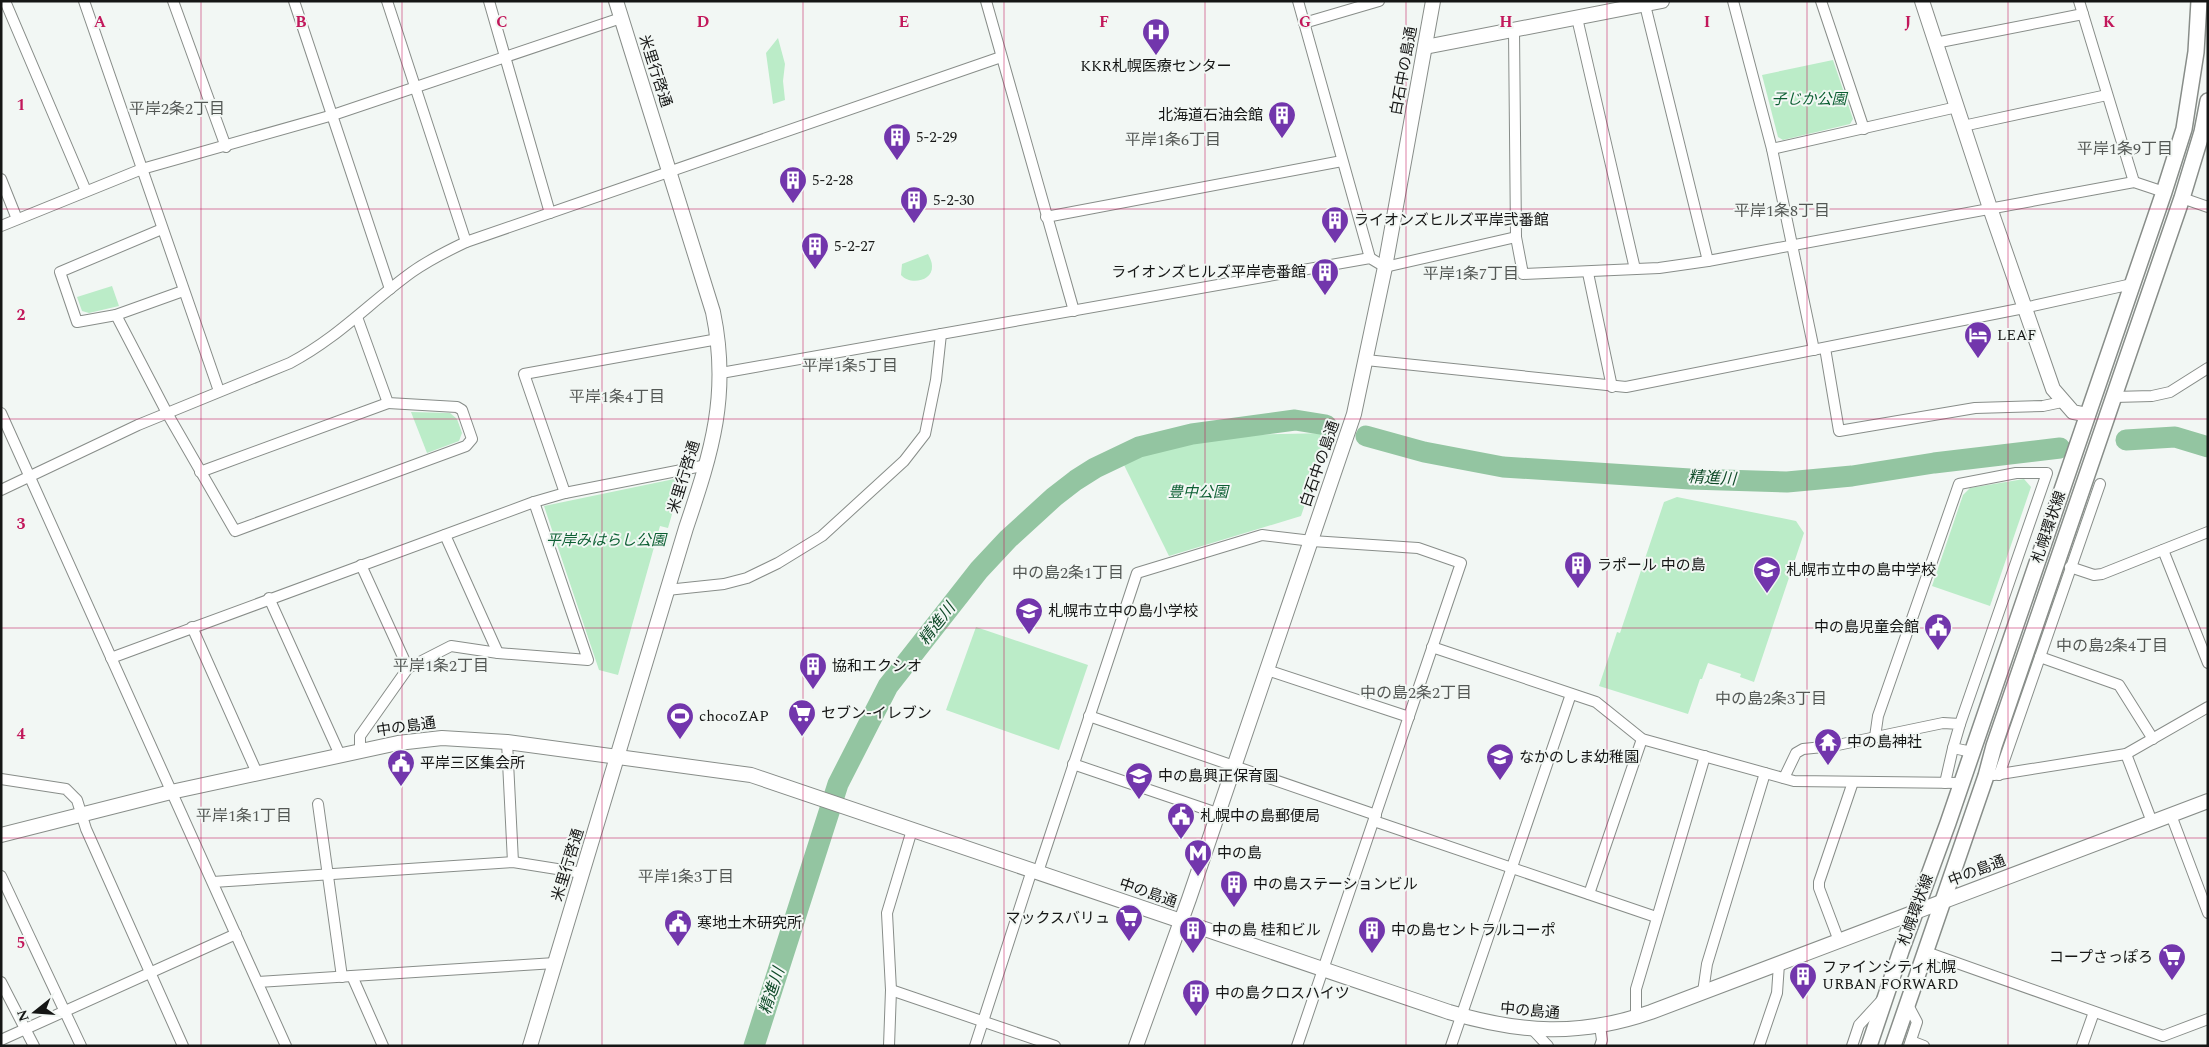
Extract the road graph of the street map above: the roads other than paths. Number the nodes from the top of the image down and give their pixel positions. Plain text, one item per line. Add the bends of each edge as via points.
1 (5, 1) edge
2 (84, 1) edge
3 (173, 1) edge
4 (294, 1) edge
5 (387, 1) edge
6 (489, 1) edge
7 (616, 1) edge
8 (986, 1) edge
9 (1298, 1) edge
10 (1379, 1) edge
11 (1433, 1) edge
12 (1662, 1) edge
13 (1732, 1) edge
14 (1821, 1) edge
15 (1922, 1) edge
16 (2079, 1) edge
17 (2199, 1) edge
18 (1645, 5) junction
19 (2083, 14) junction
20 (621, 18) junction
21 (1578, 18) junction
22 (1304, 23) junction
23 (1514, 31) junction
24 (1936, 43) junction
25 (1425, 48) junction
26 (506, 56) junction
27 (1001, 57) junction
28 (414, 88) junction
29 (2107, 95) junction
30 (2208, 101) edge
31 (1957, 107) junction
32 (333, 115) junction
33 (1963, 126) junction
34 (1864, 129) junction
35 (226, 146) junction
36 (1772, 149) junction
37 (1342, 161) junction
38 (142, 169) junction
39 (670, 172) junction
40 (1, 179) edge
41 (2134, 182) junction
42 (86, 191) junction
43 (2164, 192) junction
44 (2182, 198) junction
45 (2208, 207) edge
46 (1990, 208) junction
47 (550, 213) junction
48 (1046, 217) junction
49 (17, 219) junction
50 (1, 226) edge
51 (162, 229) junction
52 (1516, 237) junction
53 (466, 242) junction
54 (1794, 245) junction
55 (1370, 258) junction
56 (1708, 261) junction
57 (1385, 267) junction
58 (1635, 269) junction
59 (1588, 273) junction
60 (2132, 284) junction
61 (390, 289) junction
62 (183, 291) junction
63 (2024, 308) junction
64 (1074, 311) junction
65 (116, 315) junction
66 (357, 317) junction
67 (941, 334) junction
68 (718, 339) junction
69 (1825, 348) junction
70 (1814, 350) junction
71 (1366, 360) junction
72 (2208, 368) edge
73 (721, 373) junction
74 (1612, 387) junction
75 (219, 391) junction
76 (2114, 397) junction
77 (2062, 402) junction
78 (388, 403) junction
79 (1, 413) edge
80 (167, 413) junction
81 (2088, 415) junction
82 (707, 466) junction
83 (200, 472) junction
84 (29, 476) junction
85 (2100, 484) dead end
86 (1, 490) edge
87 (565, 493) junction
88 (534, 502) junction
89 (2208, 532) edge
90 (445, 535) junction
91 (1312, 541) junction
92 (2163, 550) junction
93 (361, 565) junction
94 (2070, 567) junction
95 (667, 590) junction
96 (269, 598) junction
97 (192, 627) junction
98 (1432, 647) junction
99 (498, 653) junction
100 (2040, 657) junction
101 (111, 658) junction
102 (2208, 663) edge
103 (408, 668) junction
104 (1267, 670) junction
105 (1571, 694) junction
106 (2208, 707) edge
107 (1089, 716) junction
108 (1409, 717) junction
109 (1960, 724) junction
110 (1875, 737) junction
111 (1642, 739) junction
112 (2153, 739) junction
113 (507, 742) junction
114 (1953, 748) junction
115 (360, 751) junction
116 (1972, 752) junction
117 (2126, 754) junction
118 (340, 755) junction
119 (1705, 756) junction
120 (618, 757) junction
121 (1073, 764) junction
122 (1233, 766) junction
123 (257, 773) junction
124 (1765, 773) junction
125 (1993, 775) junction
126 (1784, 778) junction
127 (1, 779) edge
128 (1853, 782) junction
129 (1945, 783) junction
130 (1962, 783) junction
131 (171, 792) junction
132 (2208, 801) edge
133 (318, 804) dead end
134 (1217, 813) junction
135 (81, 815) junction
136 (2171, 815) junction
137 (1375, 818) junction
138 (2152, 822) junction
139 (912, 830) junction
140 (1, 835) edge
141 (513, 862) junction
142 (1512, 868) junction
143 (1034, 871) junction
144 (582, 873) junction
145 (328, 875) junction
146 (1, 876) edge
147 (212, 882) junction
148 (1590, 894) junction
149 (1944, 901) junction
150 (1915, 912) junction
151 (2208, 913) edge
152 (1656, 917) junction
153 (1180, 922) junction
154 (236, 934) junction
155 (1839, 941) junction
156 (1926, 952) junction
157 (555, 962) junction
158 (1779, 964) junction
159 (1323, 970) junction
160 (150, 972) junction
161 (347, 976) junction
162 (1, 982) edge
163 (258, 982) junction
164 (891, 990) junction
165 (1704, 992) junction
166 (1886, 995) junction
167 (1908, 1005) junction
168 (64, 1011) junction
169 (2094, 1012) junction
170 (1462, 1016) junction
171 (1636, 1018) junction
172 (2208, 1019) edge
173 (983, 1021) junction
174 (1600, 1026) junction
175 (25, 1029) junction
176 (1534, 1030) junction
177 (1, 1040) edge
178 (1910, 1043) edge
179 (34, 1046) edge
180 (81, 1046) edge
181 (183, 1046) edge
182 (286, 1046) edge
183 (383, 1046) edge
184 (530, 1046) edge
185 (889, 1046) edge
186 (975, 1046) edge
187 (1054, 1046) edge
188 (1136, 1046) edge
189 (1297, 1046) edge
190 (1451, 1046) edge
191 (1548, 1046) edge
192 (1600, 1046) edge
193 (1758, 1046) edge
194 (1852, 1046) edge
195 (1869, 1046) edge
196 (1893, 1046) edge
197 (1924, 1046) edge
198 (2082, 1046) edge

1 - 42 street
2 - 38 street
3 - 35 street
4 - 32 street
5 - 28 street
6 - 26 street
7 - 20 street, 米里行啓通
8 - 27 street
9 - 22 street
10 - 22 street
11 - 25 street, 白石中の島通
12 - 18 street
13 - 36 street
14 - 34 street
15 - 24 street
16 - 19 street
17 - 43 main road, 札幌環状線 via 2196,52 2184,129
18 - 21 street
18 - 56 street
19 - 24 street
19 - 29 street
20 - 26 street
20 - 39 street, 米里行啓通
21 - 23 street
21 - 58 street
22 - 37 street
23 - 25 street
23 - 52 street
24 - 31 street
25 - 57 street, 白石中の島通
26 - 28 street
26 - 47 street
27 - 39 street
27 - 48 street
28 - 32 street
28 - 53 street
29 - 33 street
29 - 41 street
30 - 44 main road, 札幌環状線
31 - 33 street
31 - 34 street
32 - 35 street
32 - 61 street
33 - 46 street
34 - 36 street
35 - 38 street
36 - 54 street
37 - 48 street
37 - 55 street
38 - 42 street
38 - 51 street
39 - 47 street
39 - 68 street, 米里行啓通 via 713,312
40 - 49 street
41 - 43 street
41 - 46 street
42 - 49 street
43 - 60 main road, 札幌環状線
44 - 45 street
44 - 76 main road, 札幌環状線
46 - 54 street
46 - 63 street
47 - 53 street
48 - 64 street
49 - 50 street
51 - 62 street
51 - 65 street via 60,272 77,322
52 - 57 street
52 - 59 street via 1523,274
53 - 61 street via 431,260
54 - 56 street
54 - 70 street
55 - 57 street
55 - 64 street
56 - 58 street
57 - 71 street, 白石中の島通
58 - 59 street
59 - 74 street
60 - 63 street
60 - 81 main road, 札幌環状線
61 - 66 street
62 - 65 street
62 - 75 street
63 - 69 street
63 - 77 street via 2053,389
64 - 67 street
65 - 80 street
66 - 75 street via 335,336 290,363
66 - 78 street
67 - 73 street
67 - 95 street via 925,434 904,462 822,536 778,563 747,578 724,584
68 - 73 street, 米里行啓通
68 - 87 street via 524,374
69 - 70 street
69 - 77 street via 1840,431 1976,408 2043,406
70 - 74 street via 1626,387
71 - 74 street
71 - 91 street, 白石中の島通 via 1354,414
72 - 76 street via 2170,392
73 - 82 street, 米里行啓通 via 718,416
75 - 80 street
76 - 125 main road, 札幌環状線 via 1994,746
77 - 81 street via 2073,412
78 - 83 street
78 - 83 street via 457,407 462,410 472,440 466,446 235,531
79 - 84 street
80 - 83 street
80 - 84 street
81 - 116 main road, 札幌環状線
82 - 87 street
82 - 95 street, 米里行啓通
84 - 86 street
84 - 101 street
85 - 94 street
87 - 88 street
88 - 90 street
88 - 99 street via 588,660
89 - 92 street
90 - 93 street
90 - 99 street
91 - 98 street via 1418,548 1461,563
91 - 104 street, 白石中の島通
91 - 107 street via 1262,535 1138,573
92 - 94 street via 2098,574
92 - 102 street
93 - 96 street
93 - 103 street
94 - 100 street
95 - 120 street, 米里行啓通
96 - 97 street
96 - 118 street
97 - 101 street
97 - 123 street
98 - 105 street
98 - 108 street
99 - 103 street via 451,646
100 - 112 street via 2120,685
100 - 125 street
101 - 131 street
103 - 115 street via 360,736
104 - 108 street
104 - 122 street, 白石中の島通
105 - 111 street via 1596,702
105 - 142 street
106 - 112 street
107 - 121 street
107 - 122 street
108 - 137 street
109 - 110 street via 1943,724
109 - 110 street via 2047,474 2016,472 1959,484 1878,716
109 - 114 street
110 - 126 street via 1799,750
111 - 119 street
111 - 148 street
112 - 117 street
113 - 115 street, 中の島通 via 442,738
113 - 120 street, 中の島通
113 - 141 street
114 - 116 street
114 - 129 street
115 - 118 street, 中の島通
116 - 130 main road, 札幌環状線
117 - 125 street
117 - 138 street
118 - 123 street, 中の島通
119 - 124 street
119 - 152 street
120 - 139 street, 中の島通 via 751,775
120 - 144 street, 米里行啓通
121 - 134 street
121 - 143 street
122 - 134 street, 白石中の島通
122 - 137 street
123 - 131 street, 中の島通
124 - 126 street
124 - 165 street via 1707,964
125 - 149 main road, 札幌環状線
126 - 128 street
127 - 135 street via 66,789 77,800
128 - 129 street
128 - 155 street via 1819,882
129 - 130 street
130 - 150 main road, 札幌環状線
131 - 135 street, 中の島通
131 - 147 street
132 - 136 street, 中の島通
133 - 145 street
134 - 153 street, 白石中の島通
135 - 140 street, 中の島通
135 - 160 street
136 - 138 street, 中の島通
136 - 151 street
137 - 142 street
137 - 159 street
138 - 149 street, 中の島通
139 - 143 street, 中の島通
139 - 164 street via 887,913
141 - 144 street
141 - 145 street
142 - 148 street
142 - 170 street
143 - 153 street, 中の島通
143 - 173 street
144 - 157 street, 米里行啓通
145 - 147 street
145 - 161 street
146 - 168 street
147 - 154 street
148 - 152 street
149 - 150 street, 中の島通
149 - 156 main road, 札幌環状線
150 - 155 street, 中の島通
150 - 166 main road, 札幌環状線
152 - 171 street via 1636,989
153 - 159 street, 中の島通
153 - 188 street, 白石中の島通
154 - 160 street
154 - 163 street
155 - 158 street, 中の島通
156 - 167 main road, 札幌環状線
156 - 169 street
157 - 161 street
157 - 184 street, 米里行啓通
158 - 165 street, 中の島通
158 - 193 street via 1776,993
159 - 170 street, 中の島通
159 - 189 street
160 - 168 street
160 - 181 street
161 - 163 street
161 - 183 street
162 - 175 street
163 - 182 street
164 - 173 street
164 - 185 street
165 - 171 street, 中の島通
166 - 194 street via 1859,1025
166 - 195 main road, 札幌環状線
167 - 178 street via 1917,1022
167 - 196 main road, 札幌環状線
168 - 175 street
168 - 180 street
169 - 172 street via 2163,1036
169 - 198 street
170 - 176 street, 中の島通 via 1495,1025
170 - 190 street
171 - 174 street, 中の島通
173 - 186 street
173 - 187 street
174 - 176 street, 中の島通
174 - 192 street
175 - 177 street
175 - 179 street
176 - 191 street
178 - 197 street

